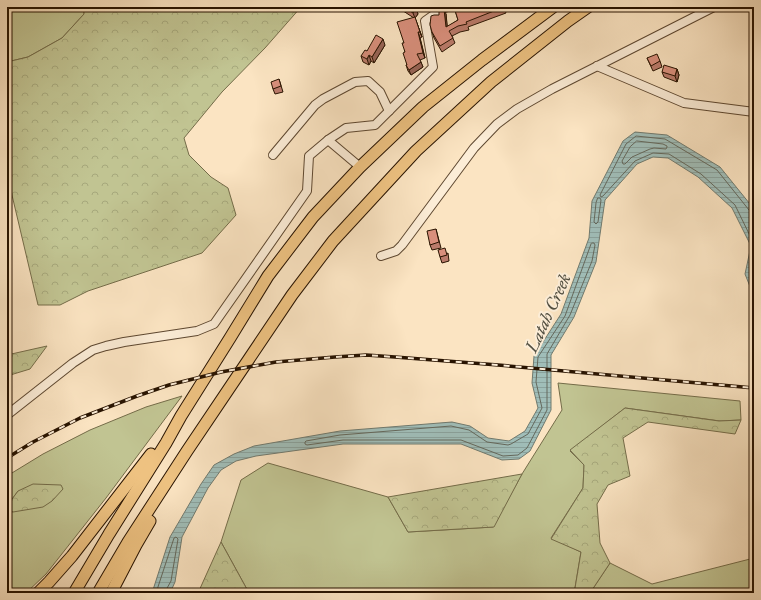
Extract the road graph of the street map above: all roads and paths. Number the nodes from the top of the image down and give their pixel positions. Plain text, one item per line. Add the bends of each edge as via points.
1 (447, 7) edge
2 (553, 7) edge
3 (588, 7) edge
4 (714, 7) edge
5 (597, 66) junction
6 (389, 111) junction
7 (754, 112) edge
8 (328, 140) junction
9 (273, 155) dead end
10 (360, 167) junction
11 (381, 256) dead end
12 (7, 415) edge
13 (181, 416) junction
14 (200, 431) junction
15 (39, 593) edge
16 (74, 593) edge
17 (98, 593) edge
18 (111, 593) edge

1 - 6 street via 425,22 433,67
2 - 10 highway via 423,107
3 - 14 highway via 491,82 416,151 333,241 292,295
4 - 5 street
5 - 7 street via 684,103
5 - 11 street via 517,109 497,124 474,148 402,245 396,251
6 - 8 street via 375,125 346,128
6 - 9 street via 380,92 368,81 355,82 315,105
8 - 10 street
8 - 12 street via 309,156 307,192 214,324 197,330 124,342 93,350
10 - 13 highway via 314,217 268,276
13 - 15 highway via 85,540
13 - 16 highway
14 - 17 highway
14 - 18 highway via 181,472 136,545

